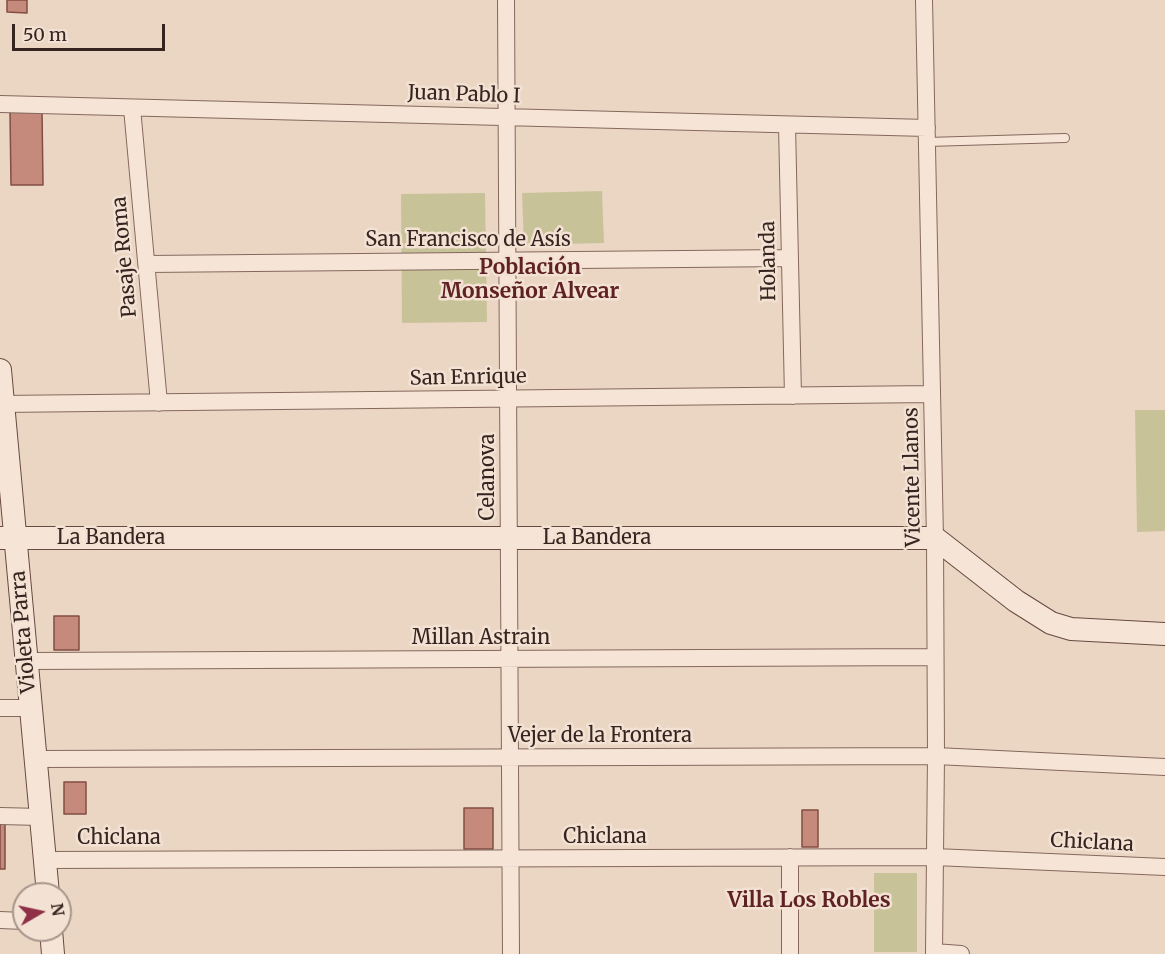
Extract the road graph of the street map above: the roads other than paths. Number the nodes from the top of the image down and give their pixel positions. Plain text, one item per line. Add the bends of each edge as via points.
1 (506, 0) edge
2 (924, 0) edge
3 (0, 104) edge
4 (132, 108) junction
5 (507, 118) junction
6 (788, 124) junction
7 (927, 135) junction
8 (1065, 138) dead end
9 (790, 258) junction
10 (507, 261) junction
11 (147, 264) junction
12 (0, 370) edge
13 (932, 394) junction
14 (793, 396) junction
15 (508, 399) junction
16 (159, 403) junction
17 (2, 404) edge
18 (8, 538) edge
19 (509, 538) junction
20 (935, 538) junction
21 (1165, 634) edge
22 (935, 657) junction
23 (510, 658) junction
24 (27, 661) junction
25 (0, 708) edge
26 (31, 708) junction
27 (936, 756) junction
28 (510, 758) junction
29 (36, 759) junction
30 (1165, 767) edge
31 (0, 816) edge
32 (41, 817) junction
33 (790, 857) junction
34 (935, 857) junction
35 (511, 858) junction
36 (45, 860) junction
37 (1165, 867) edge
38 (47, 882) edge
39 (934, 953) edge
40 (511, 954) edge
41 (790, 954) edge
42 (961, 954) edge

1 - 5 street, Celanova
2 - 7 street, Vicente Llanos
3 - 4 street, Juan Pablo I
4 - 5 street, Juan Pablo I
4 - 11 street, Pasaje Roma
5 - 6 street, Juan Pablo I
5 - 10 street, Celanova
6 - 7 street, Juan Pablo I
6 - 9 street, Holanda
7 - 8 lane
7 - 13 street, Vicente Llanos
9 - 10 street, San Francisco de Asís
9 - 14 street, Holanda
10 - 11 street, San Francisco de Asís
10 - 15 street, Celanova
11 - 16 street, Pasaje Roma
12 - 17 street, Violeta Parra
13 - 14 street, San Enrique
13 - 20 street, Vicente Llanos
14 - 15 street, San Enrique
15 - 16 street, San Enrique
15 - 19 street, Celanova
16 - 17 street, San Enrique
17 - 18 street, Violeta Parra
18 - 19 street, La Bandera
18 - 24 street, Violeta Parra
19 - 20 street, La Bandera
19 - 23 street, Celanova
20 - 21 street via 1051,623 1071,629
20 - 22 street, Vicente Llanos
22 - 23 street, Millan Astrain
22 - 27 street, Vicente Llanos
23 - 24 street, Millan Astrain
23 - 28 street, Celanova
24 - 26 street, Violeta Parra
25 - 26 street
26 - 29 street, Violeta Parra
27 - 28 street, Vejer de la Frontera
27 - 30 street, Vejer de la Frontera
27 - 34 street, Vicente Llanos
28 - 29 street, Vejer de la Frontera
28 - 35 street, Celanova
29 - 32 street, Violeta Parra
31 - 32 street
32 - 36 street, Violeta Parra
33 - 34 street, Chiclana
33 - 35 street, Chiclana
33 - 41 street
34 - 37 street, Chiclana
34 - 39 street, Vicente Llanos
35 - 36 street, Chiclana
35 - 40 street, Celanova
36 - 38 street, Violeta Parra
39 - 42 street

